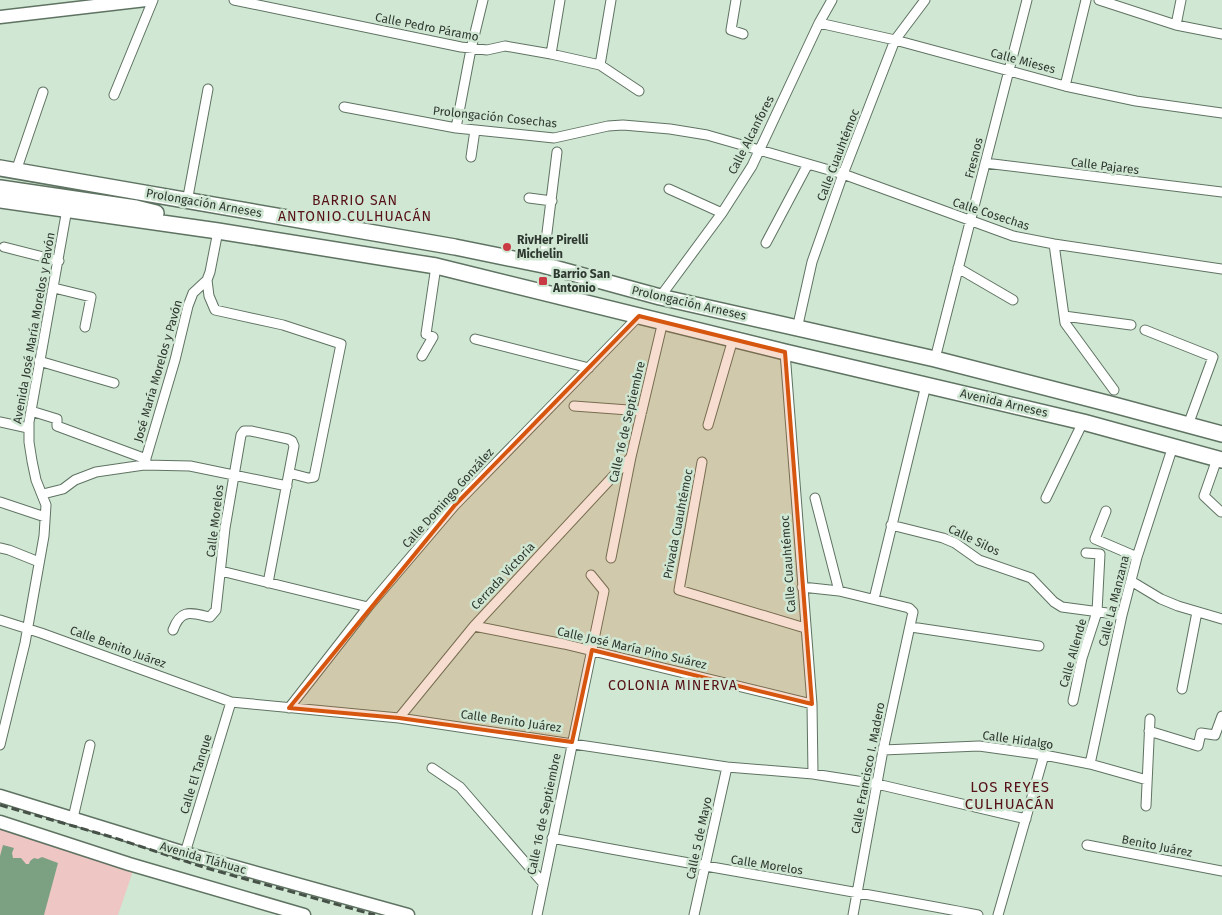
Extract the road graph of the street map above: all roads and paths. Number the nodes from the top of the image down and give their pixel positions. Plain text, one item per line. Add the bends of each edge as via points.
1 (146, 0) edge
2 (153, 0) edge
3 (234, 0) edge
4 (483, 0) edge
5 (560, 0) edge
6 (611, 0) edge
7 (736, 0) edge
8 (832, 0) edge
9 (926, 0) edge
10 (1027, 0) edge
11 (1086, 0) edge
12 (1099, 0) edge
13 (1181, 0) edge
14 (0, 17) edge
15 (820, 22) junction
16 (1176, 25) junction
17 (743, 34) dead end
18 (1222, 34) edge
19 (895, 40) junction
20 (471, 48) junction
21 (551, 54) junction
22 (600, 65) junction
23 (1009, 70) junction
24 (1065, 86) junction
25 (208, 89) dead end
26 (639, 91) dead end
27 (43, 92) dead end
28 (114, 95) dead end
29 (344, 107) dead end
30 (1222, 113) edge
31 (456, 128) junction
32 (475, 130) junction
33 (760, 151) junction
34 (557, 152) dead end
35 (471, 157) dead end
36 (808, 164) junction
37 (985, 164) junction
38 (0, 168) edge
39 (16, 171) junction
40 (843, 174) junction
41 (0, 188) edge
42 (669, 189) dead end
43 (1222, 192) edge
44 (529, 198) dead end
45 (0, 200) edge
46 (552, 200) junction
47 (187, 202) junction
48 (68, 209) junction
49 (722, 212) junction
50 (970, 221) junction
51 (198, 228) junction
52 (218, 231) junction
53 (766, 243) dead end
54 (1054, 244) junction
55 (4, 247) dead end
56 (59, 261) junction
57 (543, 265) junction
58 (436, 266) junction
59 (958, 268) junction
60 (1222, 270) edge
61 (207, 280) junction
62 (54, 288) junction
63 (660, 297) junction
64 (1013, 300) dead end
65 (639, 316) junction
66 (1064, 316) junction
67 (663, 322) junction
68 (1132, 325) dead end
69 (85, 327) dead end
70 (798, 329) junction
71 (1145, 330) dead end
72 (475, 339) dead end
73 (733, 339) junction
74 (785, 352) junction
75 (936, 355) junction
76 (422, 356) dead end
77 (39, 361) junction
78 (588, 368) junction
79 (114, 382) dead end
80 (926, 385) junction
81 (1114, 390) dead end
82 (574, 406) dead end
83 (30, 411) junction
84 (642, 411) junction
85 (0, 422) edge
86 (1083, 422) junction
87 (708, 425) dead end
88 (1188, 425) junction
89 (28, 428) junction
90 (1222, 434) edge
91 (1172, 446) junction
92 (631, 457) junction
93 (1219, 459) edge
94 (145, 462) junction
95 (702, 462) dead end
96 (289, 474) junction
97 (234, 475) junction
98 (287, 486) junction
99 (43, 494) junction
100 (815, 498) dead end
101 (1046, 498) dead end
102 (0, 502) edge
103 (1106, 511) dead end
104 (1221, 512) edge
105 (46, 517) junction
106 (891, 525) junction
107 (1, 548) edge
108 (1086, 552) dead end
109 (1137, 557) junction
110 (611, 558) dead end
111 (39, 562) junction
112 (221, 571) junction
113 (591, 575) dead end
114 (1131, 581) junction
115 (268, 583) junction
116 (802, 586) junction
117 (839, 590) junction
118 (874, 599) junction
119 (368, 607) junction
120 (1098, 612) junction
121 (1197, 612) junction
122 (1122, 615) junction
123 (1222, 619) edge
124 (0, 620) edge
125 (474, 626) junction
126 (911, 626) junction
127 (805, 628) junction
128 (28, 629) junction
129 (173, 630) dead end
130 (1039, 646) dead end
131 (592, 650) junction
132 (1182, 689) dead end
133 (1073, 701) dead end
134 (231, 702) junction
135 (812, 704) junction
136 (289, 708) junction
137 (1222, 716) edge
138 (399, 718) junction
139 (1150, 719) dead end
140 (1149, 731) junction
141 (572, 742) junction
142 (0, 745) edge
143 (90, 745) dead end
144 (883, 750) junction
145 (1044, 756) junction
146 (1090, 764) junction
147 (727, 767) junction
148 (432, 768) dead end
149 (813, 774) junction
150 (1147, 780) junction
151 (877, 784) junction
152 (0, 796) edge
153 (1146, 806) dead end
154 (73, 818) junction
155 (1026, 819) junction
156 (0, 822) edge
157 (552, 838) junction
158 (1087, 845) dead end
159 (185, 853) junction
160 (706, 867) junction
161 (1222, 871) edge
162 (543, 883) junction
163 (858, 892) junction
164 (304, 915) edge
165 (408, 915) edge
166 (537, 915) edge
167 (694, 915) edge
168 (854, 915) edge
169 (978, 915) edge
170 (998, 915) edge

1 - 14 main road
2 - 28 street
3 - 20 street, Calle Pedro Páramo
4 - 20 street
5 - 21 street
6 - 22 street
7 - 17 street via 731,30
8 - 15 street, Calle Alcanfores
9 - 19 street, Calle Cuauhtémoc
10 - 23 street, Fresnos
11 - 24 street
12 - 16 street
13 - 16 street
15 - 19 street, Calle Mieses
15 - 33 street, Calle Alcanfores
16 - 18 street
19 - 23 street, Calle Mieses
19 - 40 street, Calle Cuauhtémoc
20 - 21 street, Calle Pedro Páramo via 487,50 505,46
20 - 31 street
21 - 22 street, Calle Pedro Páramo
22 - 26 street, Calle Pedro Páramo
23 - 24 street, Calle Mieses
23 - 37 street, Fresnos
24 - 30 street, Calle Mieses via 1136,101
25 - 47 street
27 - 39 street
29 - 31 street, Prolongación Cosechas
31 - 32 street, Prolongación Cosechas
32 - 33 street, Prolongación Cosechas via 554,138 623,125 707,135
32 - 35 street
33 - 36 street, Calle Cosechas
33 - 49 street, Calle Alcanfores
34 - 46 street
36 - 40 street, Calle Cosechas
36 - 53 street
37 - 43 street, Calle Pajares
37 - 50 street, Fresnos
38 - 39 main road, Prolongación Arneses
39 - 47 main road, Prolongación Arneses
40 - 50 street, Calle Cosechas
40 - 70 street, Calle Cuauhtémoc via 812,262
41 - 51 main road via 136,208
42 - 49 street
44 - 46 street
45 - 48 main road, Prolongación Arneses
46 - 57 street
47 - 57 main road, Prolongación Arneses via 417,240
48 - 51 main road, Prolongación Arneses
48 - 56 street, Avenida José María Morelos y Pavón
49 - 63 street, Calle Alcanfores
50 - 54 street, Calle Cosechas via 1013,236
50 - 59 street, Fresnos
51 - 52 main road, Prolongación Arneses
52 - 58 main road, Prolongación Arneses
52 - 61 street, José María Morelos y Pavón
54 - 60 street, Calle Cosechas
54 - 66 street
55 - 56 street
56 - 62 street, Avenida José María Morelos y Pavón
57 - 63 main road, Prolongación Arneses
58 - 65 main road, Prolongación Arneses
58 - 76 street via 426,334 433,336
59 - 64 street
59 - 75 street, Fresnos
61 - 94 street, José María Morelos y Pavón via 193,293 188,306
61 - 96 street via 215,310 283,325 341,344 314,477
62 - 69 street via 91,297
62 - 77 street, Avenida José María Morelos y Pavón
63 - 70 main road, Prolongación Arneses
65 - 67 main road, Prolongación Arneses
65 - 78 street, Calle Domingo González
66 - 68 street
66 - 81 street via 1065,323
67 - 73 main road, Prolongación Arneses
67 - 84 street, Calle 16 de Septiembre
70 - 75 main road, Prolongación Arneses
71 - 88 street via 1213,357
72 - 78 street
73 - 74 main road, Prolongación Arneses
73 - 87 street
74 - 80 main road, Avenida Arneses
74 - 116 street, Calle Cuauhtémoc
75 - 88 main road, Avenida Arneses
77 - 79 street
77 - 83 street, Avenida José María Morelos y Pavón
78 - 119 street, Calle Domingo González via 455,505
80 - 86 main road, Avenida Arneses
80 - 106 street
82 - 84 street
83 - 89 street, Avenida José María Morelos y Pavón
83 - 94 street, Calle Morelos via 57,419 57,426
84 - 92 street, Calle 16 de Septiembre
85 - 89 street
86 - 91 main road, Avenida Arneses
86 - 101 street
88 - 90 main road, Avenida Arneses
89 - 99 street, Avenida José María Morelos y Pavón via 36,480
91 - 93 main road, Avenida Arneses
91 - 109 street, Calle La Manzana
92 - 110 street, Calle 16 de Septiembre
92 - 125 street, Cerrada Victoria
93 - 104 street via 1204,496
94 - 97 street, Calle Morelos via 190,466
94 - 99 street, Calle Morelos via 96,472 63,489
95 - 127 street, Privada Cuauhtémoc via 678,590
96 - 97 street, Calle Morelos via 292,441 244,430
96 - 98 street
97 - 98 street, Calle Morelos
97 - 112 street, Calle Morelos
98 - 115 street
99 - 105 street, Avenida José María Morelos y Pavón
100 - 117 street
102 - 105 street
103 - 109 street via 1095,538
105 - 111 street, Avenida José María Morelos y Pavón
106 - 118 street
106 - 120 street, Calle Silos via 943,538 978,560 1031,578 1062,607
107 - 111 street
108 - 120 street, Calle Allende via 1100,554
109 - 114 street, Calle La Manzana
111 - 128 street, Avenida José María Morelos y Pavón
112 - 115 street
112 - 129 street, Calle Morelos via 214,614 210,617 188,612 176,622
113 - 131 street, Calle 16 de Septiembre via 604,591
114 - 121 street via 1161,599
114 - 122 street, Calle La Manzana
115 - 119 street
116 - 117 street
116 - 127 street, Calle Cuauhtémoc
117 - 118 street
118 - 126 street via 909,608 913,612
119 - 136 street, Calle Domingo González
120 - 122 street, Calle Silos
120 - 133 street, Calle Allende via 1082,658
121 - 123 street
121 - 132 street
122 - 146 street, Calle La Manzana
124 - 128 street, Calle Benito Juárez
125 - 131 street, Calle José María Pino Suárez
125 - 138 street, Cerrada Victoria
126 - 130 street
126 - 144 street, Calle Francisco I. Madero
127 - 135 street, Calle Cuauhtémoc
128 - 134 street, Calle Benito Juárez
128 - 142 street, Avenida José María Morelos y Pavón
131 - 135 street, Calle José María Pino Suárez
131 - 141 street, Calle 16 de Septiembre
134 - 136 street, Calle Benito Juárez
134 - 159 street, Calle El Tanque
135 - 149 street, Calle Cuauhtémoc
136 - 138 street, Calle Benito Juárez
137 - 140 street via 1215,735 1200,733 1198,746
138 - 141 street, Calle Benito Juárez
139 - 140 street
140 - 150 street
141 - 147 street, Calle Benito Juárez
141 - 157 street, Calle 16 de Septiembre
143 - 154 street
144 - 145 street, Calle Hidalgo via 979,746
144 - 151 street, Calle Francisco I. Madero
145 - 146 street, Calle Hidalgo
145 - 155 street
146 - 150 street, Calle Hidalgo
147 - 149 street, Calle Benito Juárez
147 - 160 street, Calle 5 de Mayo
148 - 162 street via 460,787
149 - 151 street, Calle Benito Juárez
150 - 153 street
151 - 155 street, Calle Benito Juárez
151 - 163 street, Calle Francisco I. Madero
152 - 154 main road, Avenida Tláhuac
154 - 159 main road, Avenida Tláhuac
155 - 170 street
156 - 164 main road, Avenida Tláhuac
157 - 160 street, Calle Morelos
157 - 162 street, Calle 16 de Septiembre
158 - 161 street, Benito Juárez
159 - 165 main road, Avenida Tláhuac
160 - 163 street, Calle Morelos
160 - 167 street, Calle 5 de Mayo
162 - 166 street, Calle 16 de Septiembre
163 - 168 street, Calle Francisco I. Madero
163 - 169 street, Calle Morelos

